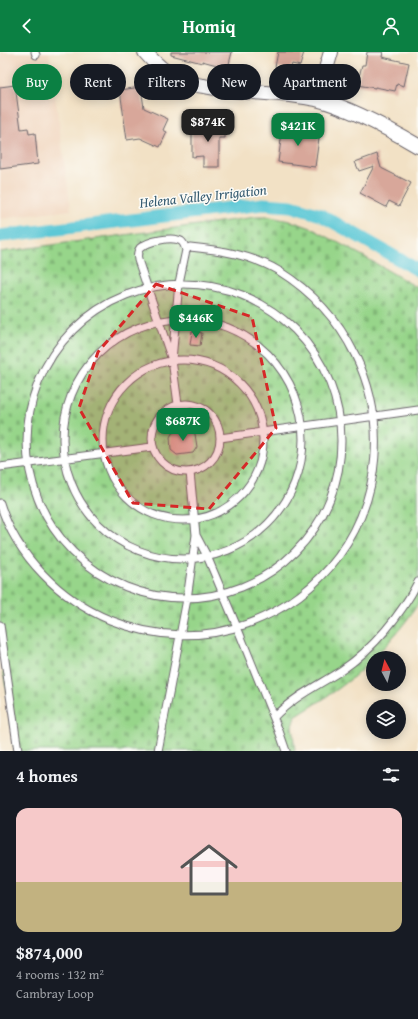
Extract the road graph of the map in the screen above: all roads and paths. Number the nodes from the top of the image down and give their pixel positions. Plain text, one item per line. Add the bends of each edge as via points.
1 (145, 52) edge
2 (331, 52) edge
3 (327, 64) edge
4 (269, 94) edge
5 (320, 100) edge
6 (418, 146) edge
7 (186, 250) junction
8 (179, 283) junction
9 (147, 287) junction
10 (176, 320) junction
11 (159, 322) junction
12 (172, 360) junction
13 (178, 404) junction
14 (418, 410) edge
15 (377, 416) junction
16 (341, 422) junction
17 (302, 427) junction
18 (264, 432) junction
19 (220, 438) junction
20 (152, 447) junction
21 (104, 453) junction
22 (64, 458) junction
23 (28, 463) junction
24 (0, 466) edge
25 (190, 472) junction
26 (0, 504) edge
27 (195, 520) junction
28 (196, 535) junction
29 (207, 556) junction
30 (192, 559) junction
31 (418, 582) edge
32 (223, 593) junction
33 (187, 599) junction
34 (0, 625) edge
35 (238, 627) junction
36 (180, 635) junction
37 (274, 717) junction
38 (18, 751) edge
39 (158, 751) edge
40 (286, 751) edge

1 - 4 street via 157,66 181,82 220,90
2 - 3 street
5 - 6 street via 353,112
7 - 8 lane
7 - 9 lane via 181,241 173,239 151,242 141,248 137,253 138,260
7 - 15 lane via 190,247 220,250 250,258 278,270 303,287 326,308 349,338 371,386
8 - 9 lane
8 - 10 lane
8 - 16 lane via 204,284 242,296 288,323 314,351 332,385
9 - 11 lane
9 - 23 lane via 120,297 95,312 72,330 54,352 40,378 30,405 26,434
10 - 11 lane
10 - 12 lane
10 - 17 lane via 202,321 218,325 244,337 262,350 284,375 292,390
11 - 12 lane
11 - 22 lane via 137,329 111,344 99,353 80,377 64,419
12 - 13 lane
12 - 18 lane via 204,362 220,368 233,377 254,401
12 - 21 lane via 152,366 133,377 118,392 106,418 103,432
13 - 19 lane via 199,406 207,411 217,423
13 - 20 lane via 167,408 160,415 151,436
14 - 15 lane
15 - 16 lane
15 - 35 lane via 379,444 372,491 360,523 346,547 330,569 288,605
16 - 17 lane
16 - 32 lane via 342,454 335,486 323,516 305,543 281,566 253,583
17 - 18 lane
17 - 29 lane via 302,456 298,472 284,503 274,517 263,529 234,548
18 - 19 lane
18 - 27 lane via 263,453 257,472 247,490 232,504 214,514
19 - 25 lane via 219,448 212,461 199,470
20 - 21 lane
20 - 25 lane via 156,456 166,466 180,472
21 - 22 lane
21 - 27 lane via 110,473 121,491 136,505 154,515 174,520
22 - 23 lane
22 - 30 lane via 69,479 83,506 114,538 141,552 170,558
23 - 24 lane
23 - 33 lane via 35,494 49,524 69,550 94,571 123,587 154,596
25 - 27 lane
26 - 36 lane via 14,536 30,560 49,581 72,599 96,614 123,625 151,632
27 - 28 lane
28 - 29 lane
28 - 30 lane
29 - 30 lane
29 - 32 lane
30 - 33 lane
31 - 37 lane via 406,604 360,656
32 - 33 lane
32 - 35 lane
33 - 36 lane
34 - 38 lane
35 - 36 lane via 219,632
35 - 37 lane
36 - 39 lane
37 - 40 lane

